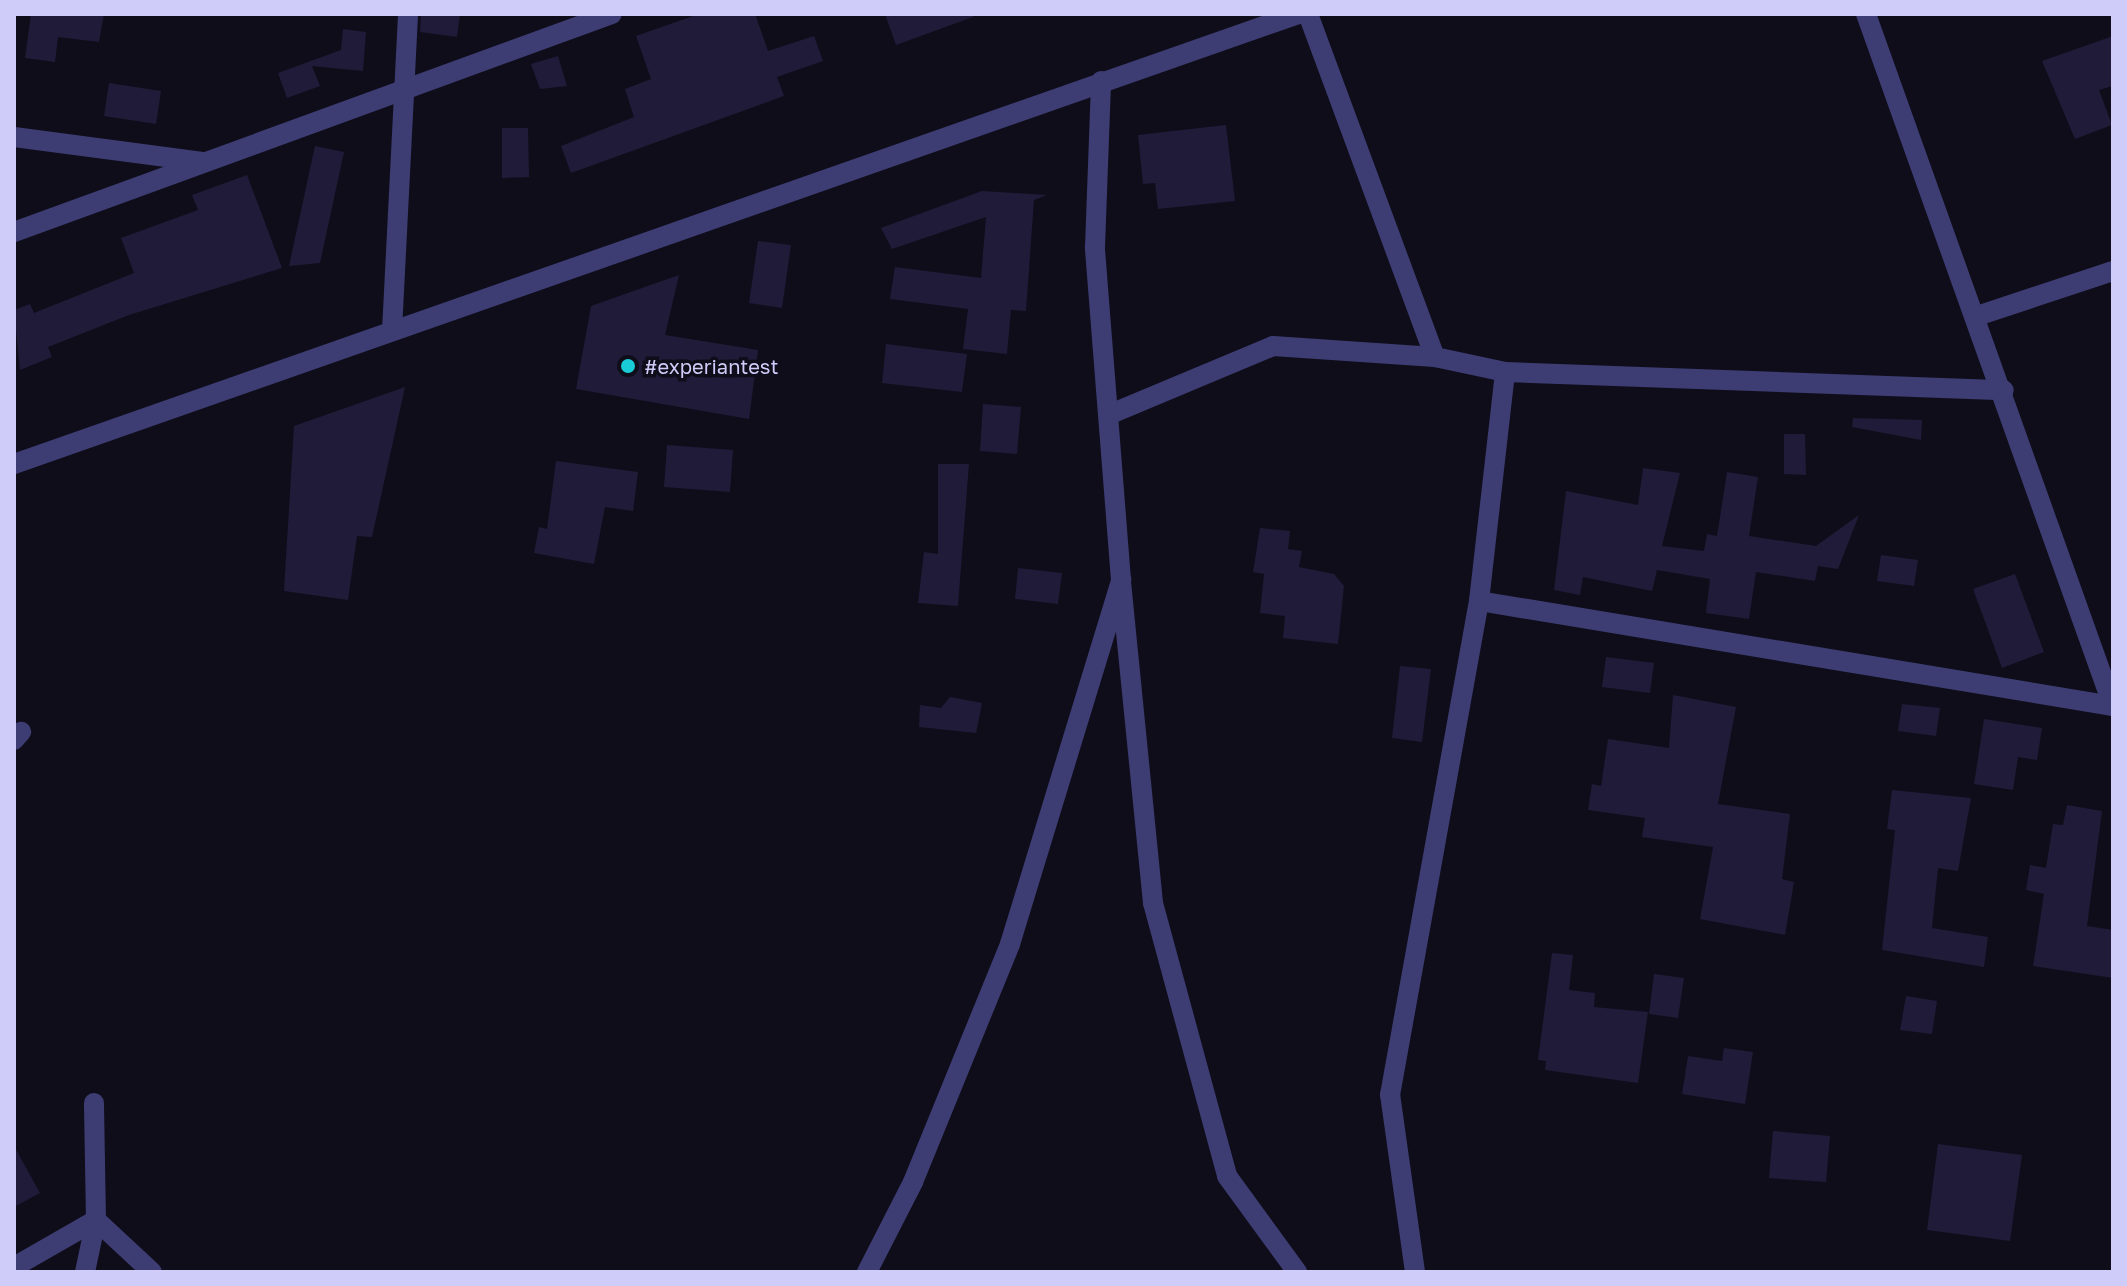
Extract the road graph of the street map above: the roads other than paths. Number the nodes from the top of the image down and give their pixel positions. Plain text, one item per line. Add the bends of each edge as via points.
1 (408, 14) edge
2 (612, 14) edge
3 (1298, 14) edge
4 (1308, 14) edge
5 (1866, 14) edge
6 (1101, 81) junction
7 (403, 91) junction
8 (14, 137) edge
9 (211, 163) junction
10 (14, 232) edge
11 (2113, 271) edge
12 (1977, 316) junction
13 (392, 331) junction
14 (1435, 357) junction
15 (1505, 372) junction
16 (2004, 390) junction
17 (1113, 413) junction
18 (14, 464) edge
19 (1121, 580) junction
20 (1479, 601) junction
21 (2113, 706) edge
22 (94, 1103) dead end
23 (96, 1220) junction
24 (14, 1267) edge
25 (85, 1272) edge
26 (152, 1272) edge
27 (867, 1272) edge
28 (1297, 1272) edge
29 (1415, 1272) edge

1 - 7 street
2 - 7 street
3 - 6 street
4 - 14 street
5 - 12 street
6 - 13 street
6 - 17 street via 1095,247
7 - 9 street
7 - 13 street
8 - 9 street
9 - 10 street
11 - 12 street
12 - 16 street
13 - 18 street
14 - 15 street
14 - 17 street via 1273,346
15 - 16 street
15 - 20 street
16 - 21 street
17 - 19 street
19 - 27 street via 1010,944 913,1182
19 - 28 street via 1153,903 1227,1176
20 - 21 street
20 - 29 street via 1390,1095
22 - 23 street
23 - 24 street
23 - 25 street
23 - 26 street

